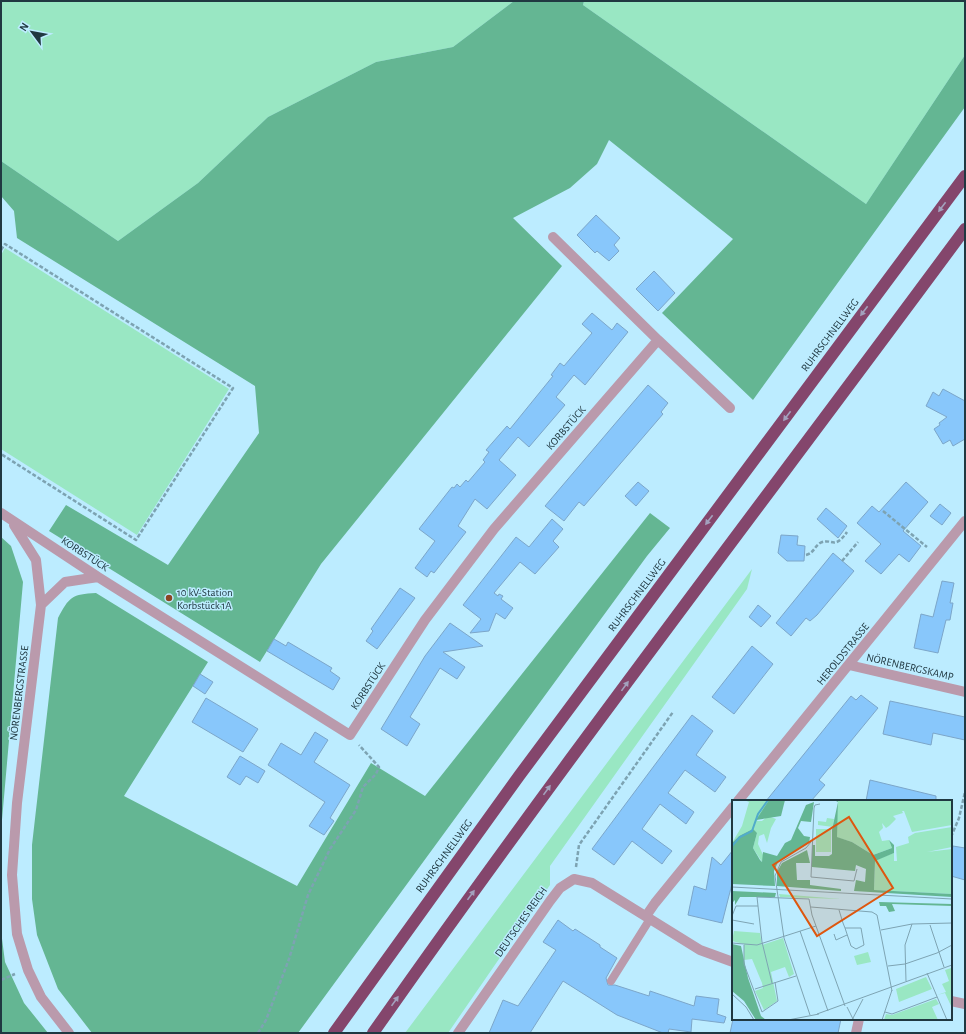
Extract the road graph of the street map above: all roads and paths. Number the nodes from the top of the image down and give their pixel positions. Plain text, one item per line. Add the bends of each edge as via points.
1 (965, 176) edge
2 (965, 229) edge
3 (553, 237) dead end
4 (1, 250) edge
5 (658, 340) junction
6 (730, 408) dead end
7 (1, 454) edge
8 (883, 510) dead end
9 (1, 513) edge
10 (12, 521) junction
11 (965, 521) edge
12 (847, 532) dead end
13 (858, 542) dead end
14 (806, 555) dead end
15 (938, 556) junction
16 (842, 561) dead end
17 (98, 577) junction
18 (41, 604) junction
19 (849, 664) junction
20 (965, 692) edge
21 (673, 712) dead end
22 (350, 735) junction
23 (965, 792) edge
24 (739, 800) edge
25 (732, 808) edge
26 (952, 835) edge
27 (574, 879) junction
28 (648, 918) junction
29 (732, 962) edge
30 (610, 981) dead end
31 (952, 1001) edge
32 (965, 1004) edge
33 (859, 1020) edge
34 (69, 1033) edge
35 (258, 1033) edge
36 (334, 1033) edge
37 (373, 1033) edge
38 (458, 1033) edge
39 (856, 1033) edge

1 -> 36 highway, RUHRSCHNELLWEG via 518,776
37 -> 2 highway via 566,765
3 - 5 street
4 - 7 path via 5,244 233,388 136,540
5 - 6 street
5 - 22 street, KORBSTÜCK via 494,529 425,620
8 - 15 path
9 - 10 street, NÖRENBERGSTRASSE
10 - 17 street, KORBSTÜCK
10 - 18 street, NÖRENBERGSTRASSE via 36,560
11 - 15 street, HEROLDSTRASSE
12 - 14 path via 838,542 821,543 811,554
13 - 16 path
15 - 19 street, HEROLDSTRASSE
17 - 18 street via 65,582
17 - 22 street, KORBSTÜCK
18 - 34 street, NÖRENBERGSTRASSE via 17,803 12,874 18,934 28,970 41,997
19 - 20 street, NÖRENBERGSKAMP
19 - 24 street, HEROLDSTRASSE
21 - 27 path via 579,845
22 - 35 path via 380,767 363,787 356,810 330,849 308,895 289,959 266,1020
23 - 26 path
25 - 28 street via 655,903
27 - 28 street via 592,883
27 - 38 street, DEUTSCHES REICH via 560,888 550,901
28 - 29 street via 700,950
28 - 30 lane
31 - 32 street
33 - 39 street

